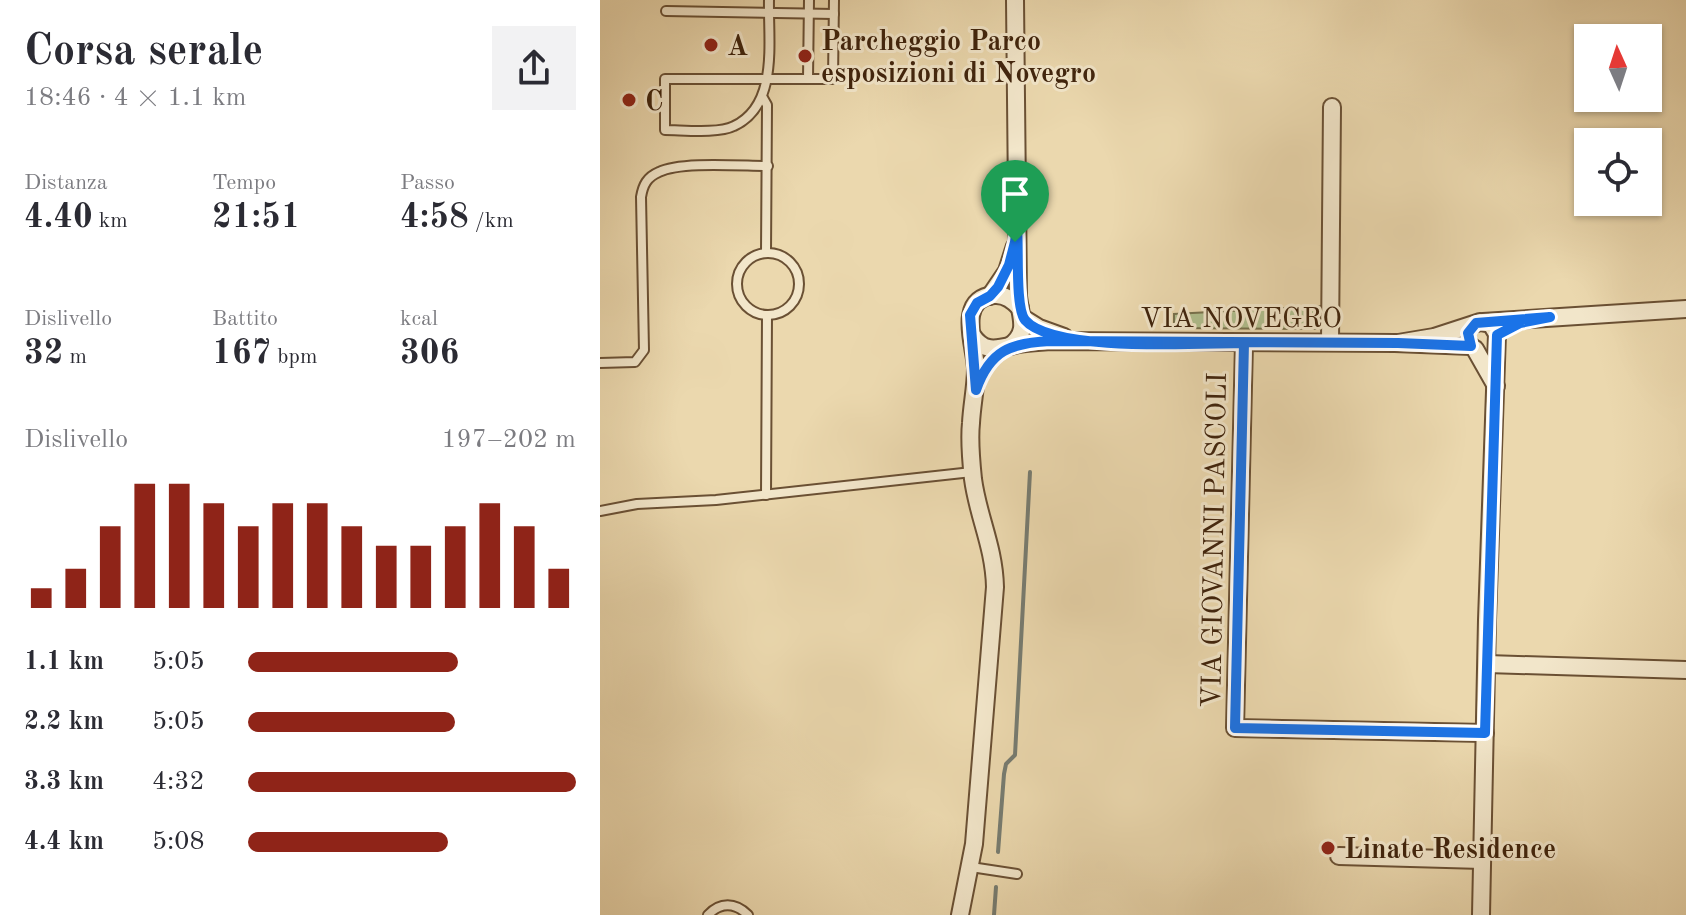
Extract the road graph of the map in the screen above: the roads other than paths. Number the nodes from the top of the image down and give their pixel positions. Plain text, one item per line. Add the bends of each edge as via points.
1 (769, 0) edge
2 (809, 0) edge
3 (834, 0) edge
4 (1015, 0) edge
5 (666, 11) dead end
6 (769, 13) junction
7 (809, 13) junction
8 (834, 14) junction
9 (767, 79) junction
10 (808, 79) junction
11 (763, 98) junction
12 (1332, 107) dead end
13 (768, 166) junction
14 (1017, 228) junction
15 (766, 252) junction
16 (990, 296) junction
17 (1686, 309) edge
18 (1022, 313) junction
19 (767, 315) junction
20 (1550, 317) junction
21 (1479, 322) junction
22 (972, 335) junction
23 (1497, 338) junction
24 (1085, 342) junction
25 (1330, 342) junction
26 (1244, 343) junction
27 (1398, 343) junction
28 (1007, 348) junction
29 (1473, 348) junction
30 (600, 363) edge
31 (1497, 387) junction
32 (976, 390) junction
33 (972, 472) junction
34 (766, 495) junction
35 (600, 511) edge
36 (1487, 664) junction
37 (1686, 670) edge
38 (1485, 733) junction
39 (1339, 856) dead end
40 (1482, 860) junction
41 (971, 867) junction
42 (1017, 874) dead end
43 (966, 886) junction
44 (708, 915) edge
45 (748, 915) edge
46 (946, 915) edge
47 (960, 915) edge
48 (1481, 915) edge

1 - 6 lane
2 - 7 lane
3 - 8 lane
4 - 14 street
5 - 6 lane
6 - 7 lane
6 - 9 lane
7 - 8 lane
7 - 10 lane
8 - 10 lane via 833,79
9 - 10 lane
9 - 11 lane
9 - 11 lane via 665,79 665,130 733,127
11 - 13 lane
12 - 25 street
13 - 15 lane
13 - 30 lane via 672,167 649,178 641,197 644,350 635,362
14 - 16 street via 1007,271
14 - 18 street
15 - 19 lane via 747,260 737,289 747,308
15 - 19 lane via 786,258 799,284 786,310
16 - 18 street, VIA NOVEGRO via 1005,297
16 - 22 street via 971,312
17 - 20 street, VIA NOVEGRO
18 - 24 street, VIA NOVEGRO via 1051,333
18 - 28 street via 1021,335
19 - 34 lane
20 - 21 street, VIA NOVEGRO
20 - 23 street, VIA NOVEGRO via 1520,323
21 - 23 street via 1492,325
21 - 27 street, VIA NOVEGRO
21 - 29 street via 1468,333
22 - 28 street, VIA NOVEGRO via 987,348
22 - 32 street
23 - 29 street via 1488,350
23 - 31 street
24 - 26 street, VIA NOVEGRO
24 - 28 street, VIA NOVEGRO
25 - 26 street, VIA NOVEGRO
25 - 27 street, VIA NOVEGRO
26 - 38 street, VIA GIOVANNI PASCOLI via 1235,728
27 - 29 street, VIA NOVEGRO
28 - 32 street via 986,367
29 - 31 street
31 - 36 street
32 - 33 street via 970,430
33 - 34 lane
33 - 41 street via 991,546 995,587
34 - 35 lane
36 - 37 street
36 - 38 street
38 - 40 street
39 - 40 street
40 - 48 street
41 - 42 lane
41 - 43 street
43 - 46 street
43 - 47 street
44 - 45 lane via 727,905

